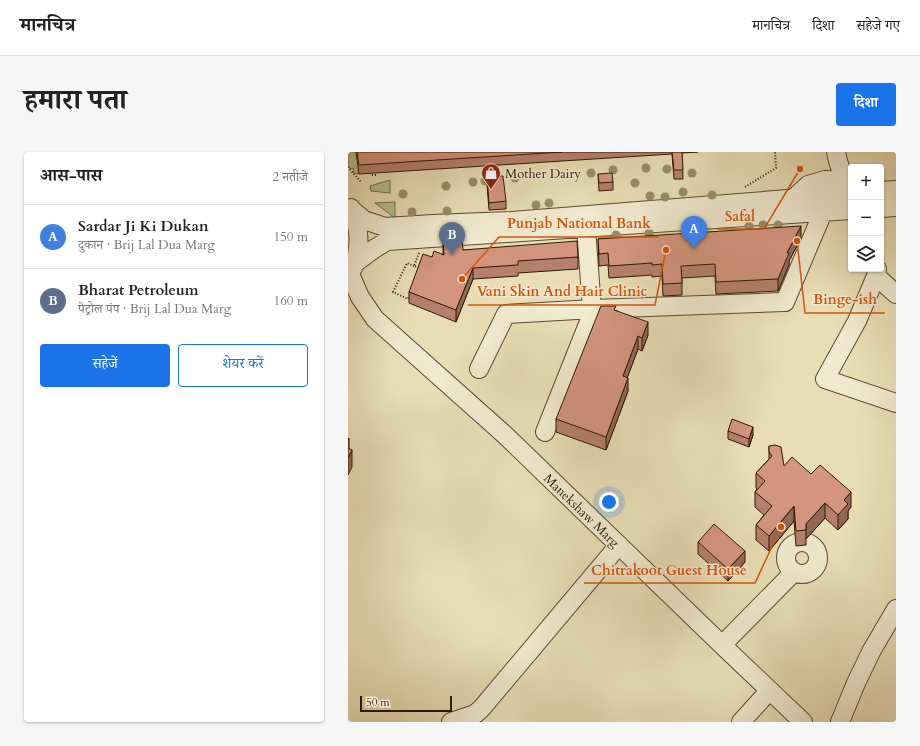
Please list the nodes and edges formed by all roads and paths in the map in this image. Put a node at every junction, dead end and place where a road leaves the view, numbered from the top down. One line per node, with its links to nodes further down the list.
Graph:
1 (775, 152): 9 (path)
2 (836, 152): 7 (street)
3 (348, 167): 6 (path)
4 (372, 175): 5 (path)
5 (378, 175)
6 (361, 182)
7 (848, 183)
8 (848, 186): 18 (street)
9 (743, 189)
10 (896, 190): 11 (street)
11 (884, 192)
12 (350, 207): 18 (street); 21 (street)
13 (896, 207): 14 (street)
14 (884, 208)
15 (848, 210): 16 (street)
16 (824, 212): 17 (street); 27 (street)
17 (586, 228): 19 (street); 27 (street)
18 (386, 234): 19 (street); 21 (street)
19 (428, 238): 20 (path)
20 (414, 266): 23 (path); 24 (path)
21 (351, 271): 28 (street, Manekshaw Marg)
22 (876, 273): 25 (street); 30 (street)
23 (418, 275)
24 (410, 293)
25 (896, 294)
26 (348, 305): 28 (street, Manekshaw Marg)
27 (593, 309): 29 (street); 31 (street)
28 (375, 319): 32 (street, Manekshaw Marg)
29 (479, 369)
30 (896, 403)
31 (546, 432)
32 (620, 546): 35 (street, Manekshaw Marg); 37 (street)
33 (794, 572): 35 (street)
34 (896, 609): 40 (street)
35 (722, 645): 36 (street, Manekshaw Marg)
36 (770, 691): 38 (street); 39 (street, Manekshaw Marg)
37 (451, 722)
38 (742, 722)
39 (803, 722)
40 (840, 722)

